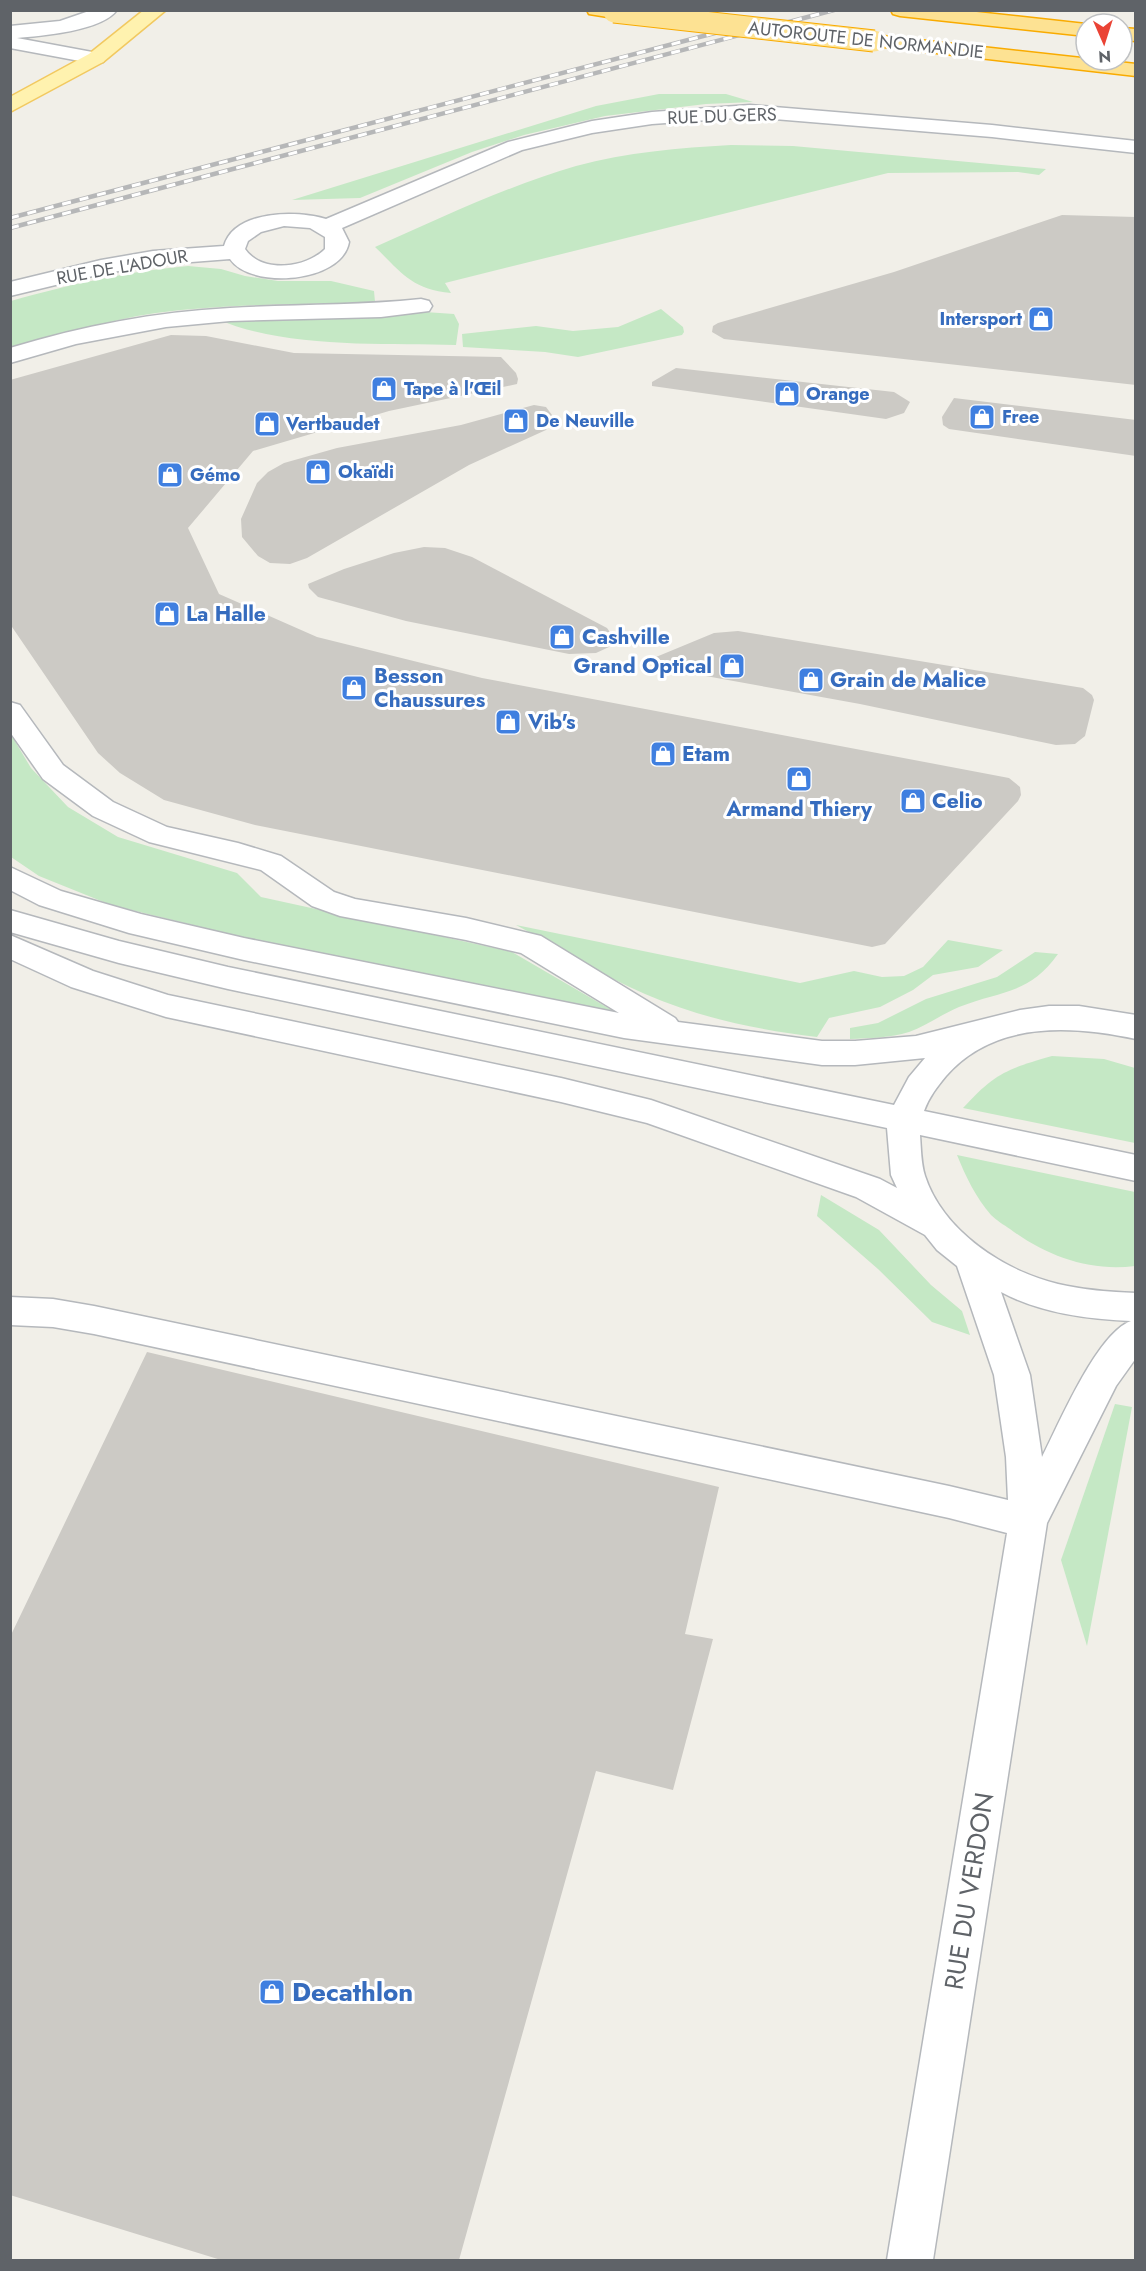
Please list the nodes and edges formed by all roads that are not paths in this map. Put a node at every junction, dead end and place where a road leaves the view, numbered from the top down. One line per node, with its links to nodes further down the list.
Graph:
1 (108, 10): 6 (street)
2 (157, 10): 8 (main road)
3 (900, 10): 5 (highway, AUTOROUTE DE NORMANDIE)
4 (605, 11): 9 (highway, AUTOROUTE DE NORMANDIE, bridge)
5 (1074, 29)
6 (10, 32)
7 (10, 42): 8 (street)
8 (96, 58): 10 (main road)
9 (1136, 70)
10 (10, 106)
11 (1136, 147): 12 (street, RUE DU GERS)
12 (326, 227): 13 (street); 13 (street)
13 (234, 252): 14 (street, RUE DE L'ADOUR)
14 (10, 289)
15 (421, 306): 16 (street)
16 (10, 356)
17 (10, 711): 23 (street)
18 (10, 877): 23 (street)
19 (10, 921): 24 (street)
20 (10, 945): 26 (street)
21 (1136, 1027): 22 (street)
22 (983, 1032): 23 (street); 24 (street)
23 (676, 1034)
24 (905, 1120): 25 (street); 26 (street)
25 (1136, 1168)
26 (937, 1226): 27 (street)
27 (972, 1259): 28 (street); 31 (street, RUE DU VERDON)
28 (1136, 1307)
29 (10, 1311): 31 (street)
30 (1136, 1334): 31 (street, RUE DU VERDON)
31 (1028, 1522): 32 (street, RUE DU VERDON)
32 (910, 2260)

